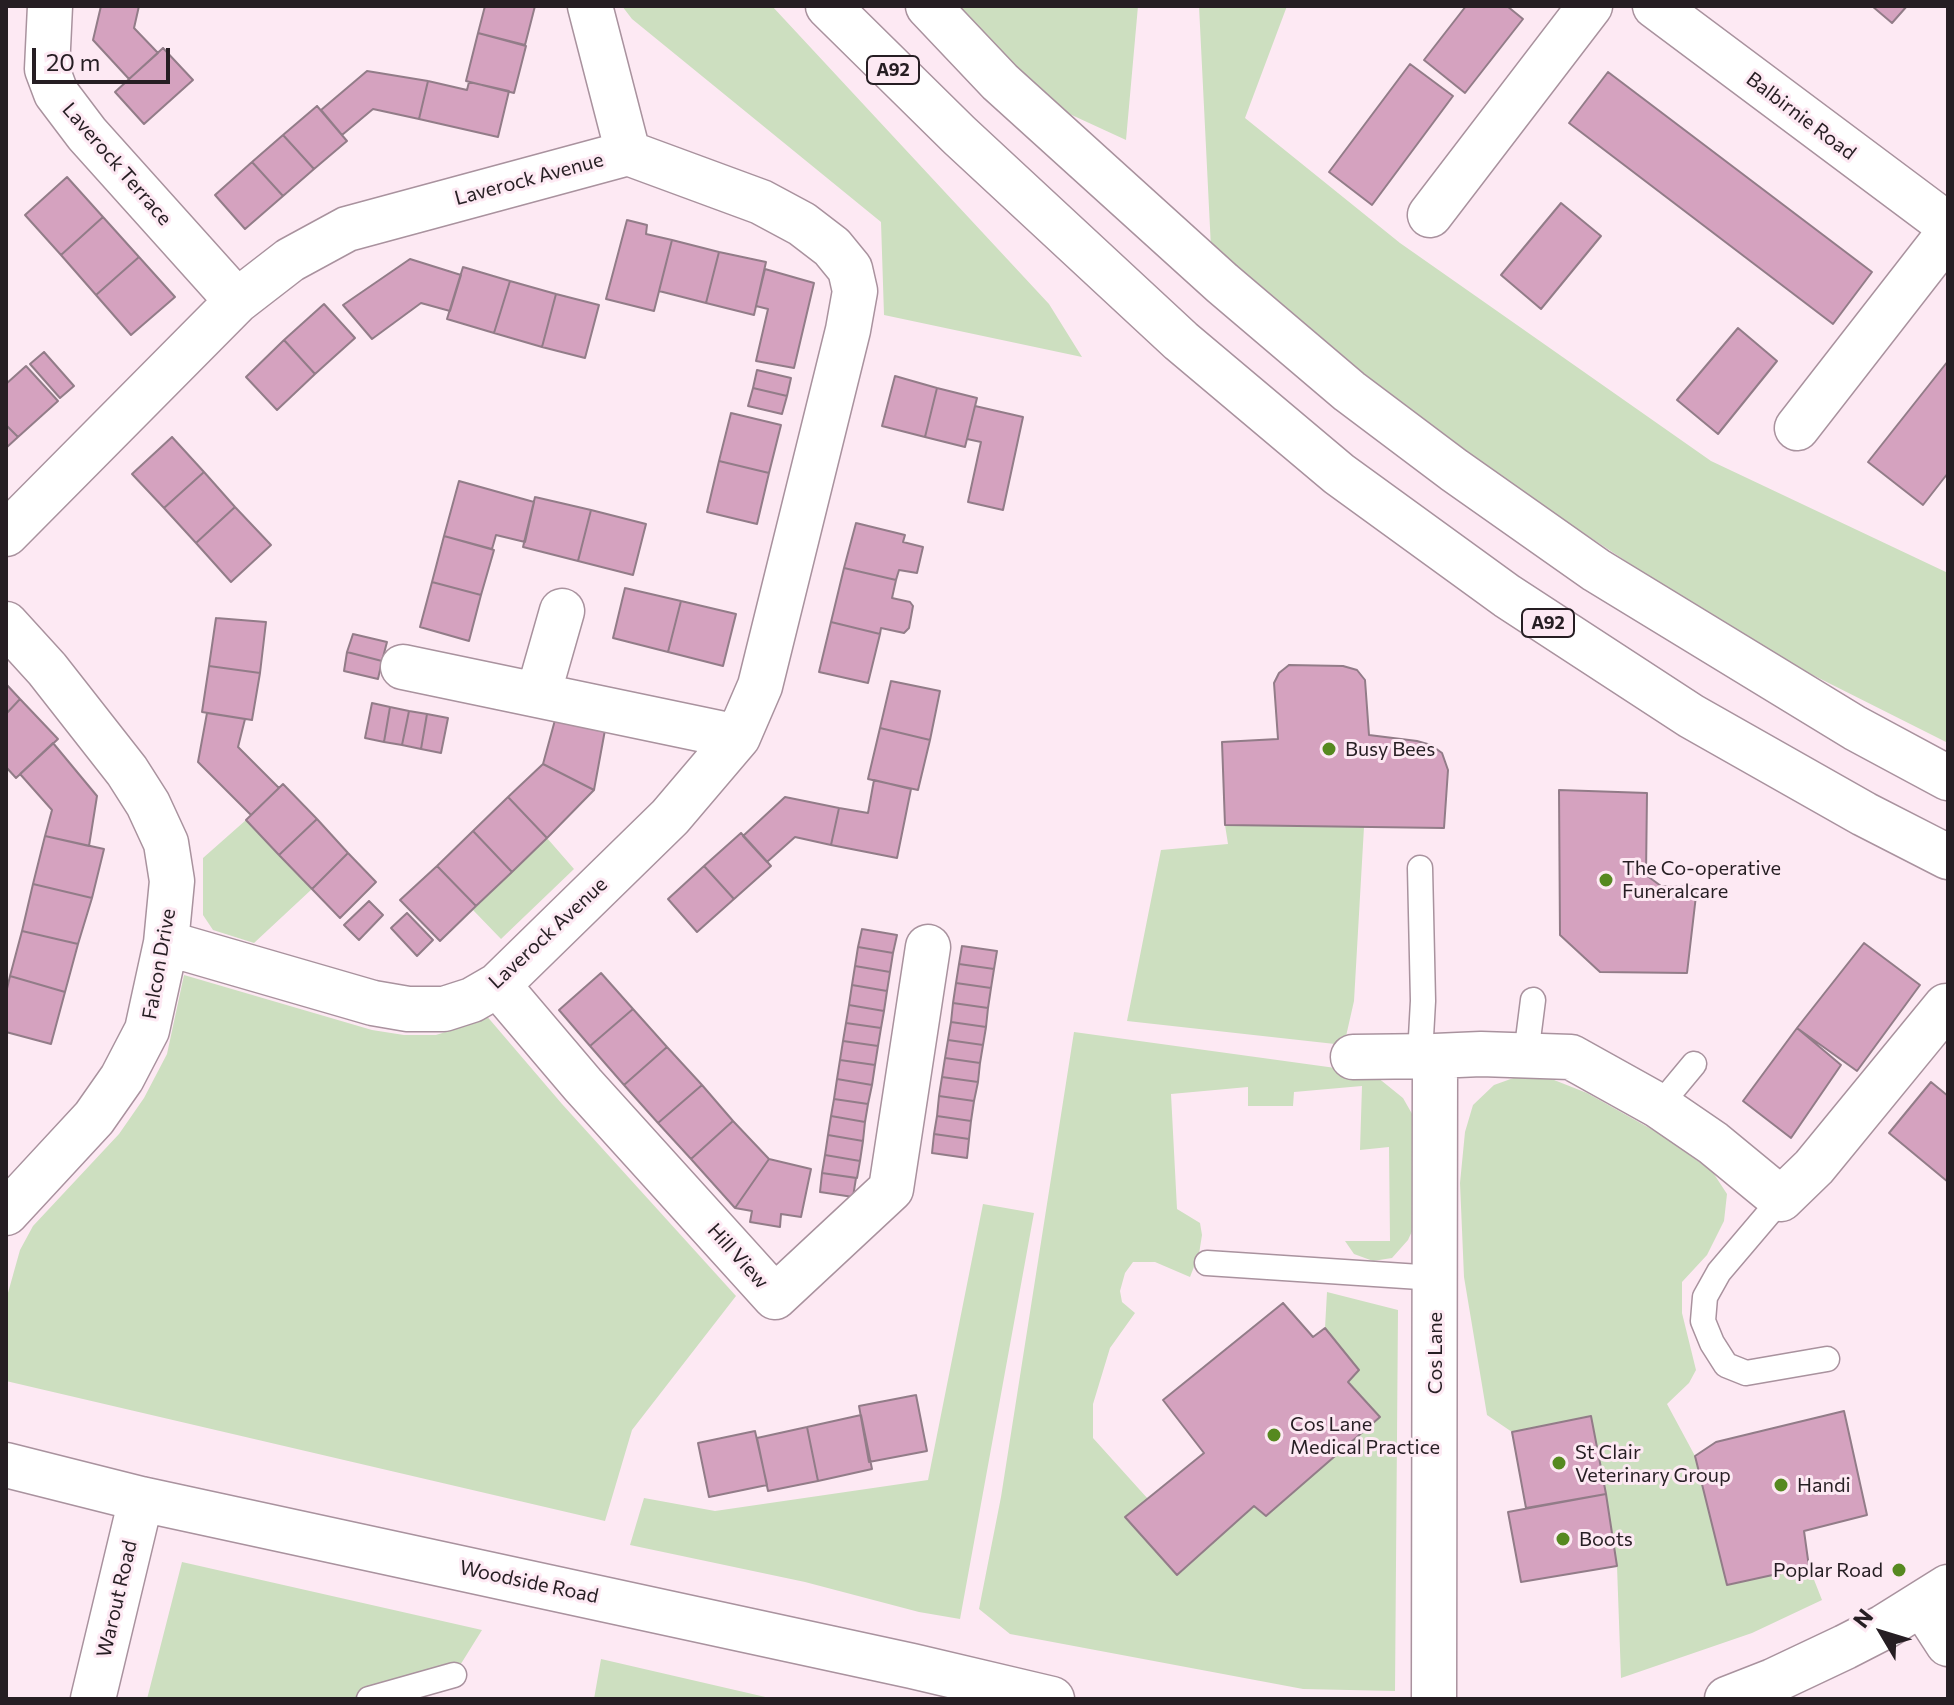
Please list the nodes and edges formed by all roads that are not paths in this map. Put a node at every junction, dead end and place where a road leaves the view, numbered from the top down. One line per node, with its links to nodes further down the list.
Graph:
1 (50, 6): 11 (main road, Laverock Terrace)
2 (590, 6): 7 (main road)
3 (828, 6): 20 (main road, A92)
4 (928, 6): 19 (main road)
5 (1590, 6): 8 (main road)
6 (1655, 6): 9 (main road, Balbirnie Road)
7 (628, 153): 11 (main road, Laverock Avenue); 18 (main road, Laverock Avenue)
8 (1430, 215)
9 (1948, 225)
10 (1948, 234): 12 (main road)
11 (237, 301): 13 (main road, Laverock Avenue)
12 (1797, 428)
13 (6, 534)
14 (562, 611): 17 (main road)
15 (6, 624): 22 (main road, Falcon Drive)
16 (403, 667): 17 (main road)
17 (538, 695): 18 (main road)
18 (738, 737): 24 (main road, Laverock Avenue)
19 (1948, 778)
20 (1948, 857)
21 (1420, 868): 28 (lane)
22 (166, 943): 24 (main road, Laverock Avenue); 33 (main road, Falcon Drive)
23 (928, 947): 24 (main road, Hill View)
24 (498, 985)
25 (1533, 1000): 27 (lane)
26 (1948, 1007): 32 (main road)
27 (1526, 1055): 28 (main road); 31 (main road)
28 (1428, 1056): 29 (main road); 35 (main road, Cos Lane)
29 (1353, 1057)
30 (1694, 1064): 31 (lane)
31 (1659, 1106): 32 (main road)
32 (1781, 1199): 36 (lane)
33 (6, 1213)
34 (1207, 1263): 35 (lane)
35 (1435, 1278): 45 (main road, Cos Lane)
36 (1827, 1359)
37 (6, 1465): 38 (main road, Woodside Road)
38 (141, 1499): 42 (main road, Warout Road); 44 (main road, Woodside Road)
39 (1935, 1596): 40 (main road); 46 (main road)
40 (1948, 1644)
41 (454, 1675): 43 (lane)
42 (93, 1699)
43 (369, 1699)
44 (1052, 1699)
45 (1434, 1699)
46 (1727, 1699)

